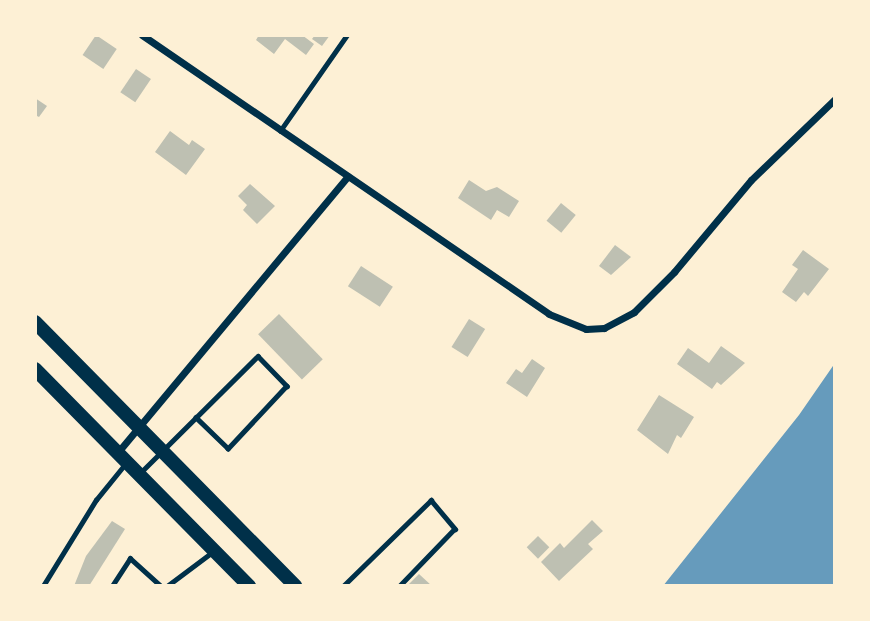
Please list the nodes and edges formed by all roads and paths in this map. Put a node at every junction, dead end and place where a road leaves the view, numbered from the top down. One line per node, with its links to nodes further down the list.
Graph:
1 (142, 35): 4 (street)
2 (347, 35): 4 (lane)
3 (835, 99): 5 (street)
4 (280, 132): 5 (street)
5 (348, 176): 9 (street)
6 (35, 322): 9 (main road)
7 (35, 369): 11 (main road)
8 (196, 418): 8 (lane); 10 (lane)
9 (140, 428): 10 (main road); 11 (street)
10 (163, 451): 12 (lane); 18 (main road)
11 (122, 457): 12 (main road); 14 (lane)
12 (139, 474): 13 (main road)
13 (214, 551): 16 (lane); 17 (main road)
14 (43, 586)
15 (112, 586): 16 (lane)
16 (164, 586)
17 (249, 586)
18 (295, 586)
19 (342, 586): 20 (lane)
20 (400, 586)

